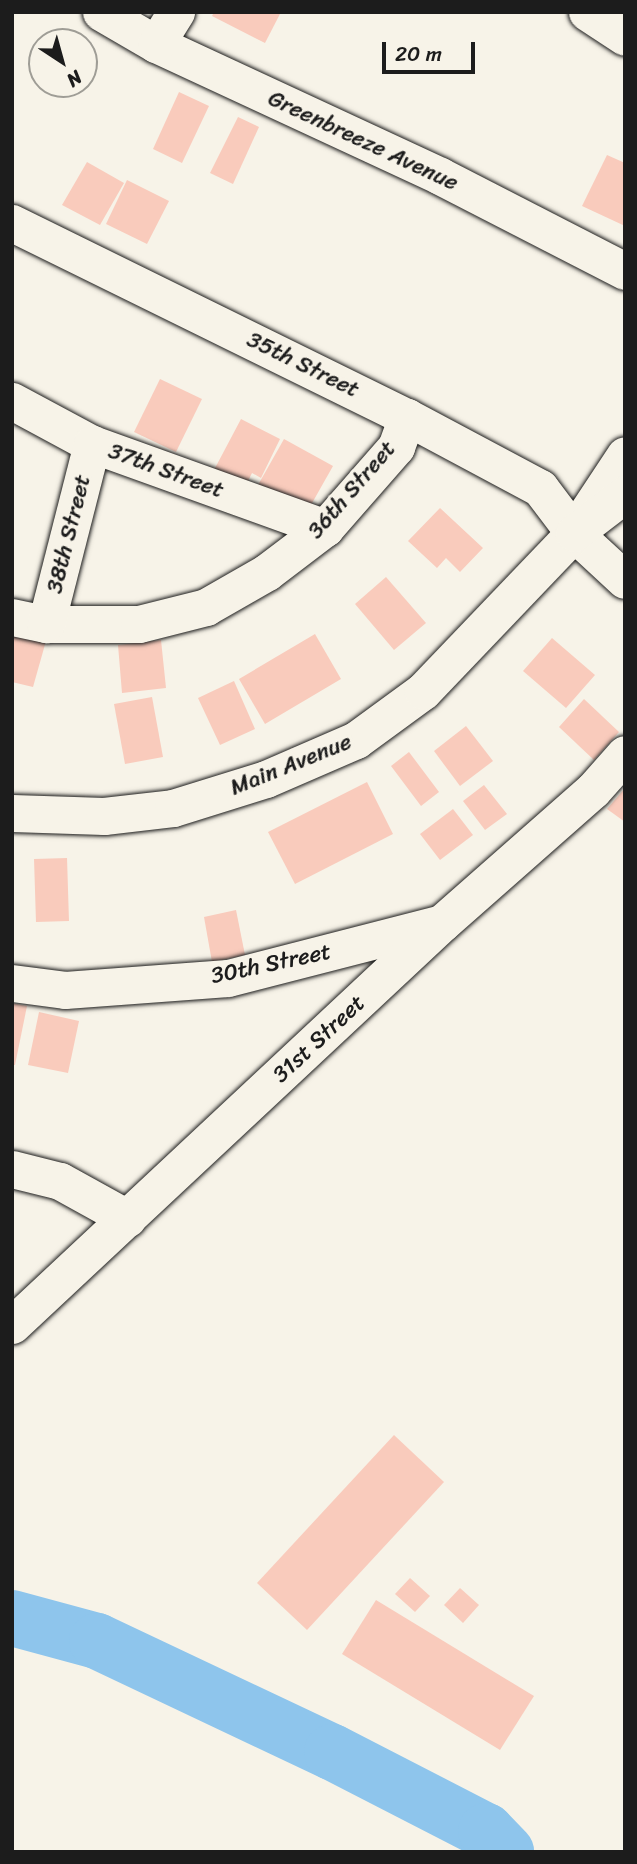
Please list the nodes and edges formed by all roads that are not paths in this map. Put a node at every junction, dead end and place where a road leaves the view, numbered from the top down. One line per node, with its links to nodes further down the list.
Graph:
1 (101, 12): 5 (street, Greenbreeze Avenue)
2 (176, 12): 5 (street)
3 (587, 12): 4 (street)
4 (625, 37)
5 (156, 44): 7 (street, Greenbreeze Avenue)
6 (12, 223): 9 (street, 35th Street)
7 (625, 271)
8 (12, 401): 10 (street, 37th Street)
9 (407, 417): 13 (street, 36th Street); 14 (street, 35th Street)
10 (92, 444): 13 (street, 37th Street); 16 (street, 38th Street)
11 (625, 455): 14 (street, Main Avenue)
12 (625, 494): 14 (street, Main Avenue)
13 (325, 528): 16 (street, 36th Street)
14 (574, 533): 15 (street); 18 (street, Main Avenue)
15 (625, 580)
16 (29, 620)
17 (625, 754): 19 (street, 31st Street)
18 (12, 813)
19 (442, 923): 20 (street, 30th Street); 22 (street, 31st Street)
20 (12, 983)
21 (12, 1170): 22 (street)
22 (127, 1218): 23 (street, 31st Street)
23 (12, 1325)

